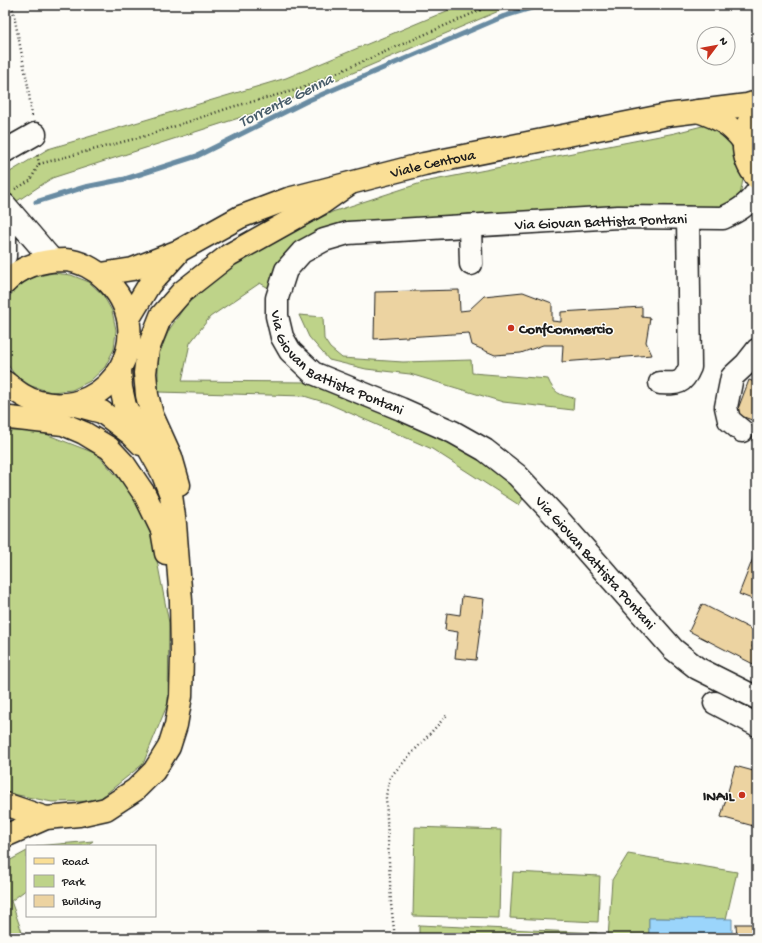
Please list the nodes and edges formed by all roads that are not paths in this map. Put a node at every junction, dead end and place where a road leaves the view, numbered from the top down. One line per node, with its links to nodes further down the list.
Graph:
1 (757, 102): 3 (main road, Viale Centova)
2 (757, 109): 5 (main road)
3 (697, 110): 5 (main road); 8 (main road, Viale Centova)
4 (35, 134): 6 (street)
5 (743, 141): 7 (main road)
6 (5, 151)
7 (757, 178)
8 (349, 184): 14 (main road, Viale Centova); 29 (main road)
9 (757, 192): 11 (street, Via Giovan Battista Pontani)
10 (8, 198): 16 (street)
11 (688, 218): 13 (street, Via Giovan Battista Pontani); 23 (street)
12 (5, 221): 15 (street)
13 (470, 226): 17 (street); 30 (street, Via Giovan Battista Pontani)
14 (179, 251): 18 (main road); 20 (main road)
15 (5, 256)
16 (52, 260): 18 (main road); 19 (main road)
17 (471, 264)
18 (101, 274): 20 (main road)
19 (5, 283)
20 (129, 318): 22 (main road)
21 (757, 350): 27 (street)
22 (120, 369): 25 (main road); 28 (main road)
23 (660, 383)
24 (10, 391): 25 (main road)
25 (72, 404): 28 (main road)
26 (5, 419): 29 (main road)
27 (742, 431)
28 (153, 456): 29 (main road)
29 (181, 601): 34 (main road)
30 (726, 683): 31 (street, Via Giovan Battista Pontani); 32 (street)
31 (757, 698)
32 (757, 725)
33 (5, 804): 34 (main road)
34 (46, 818): 35 (main road)
35 (5, 836)

